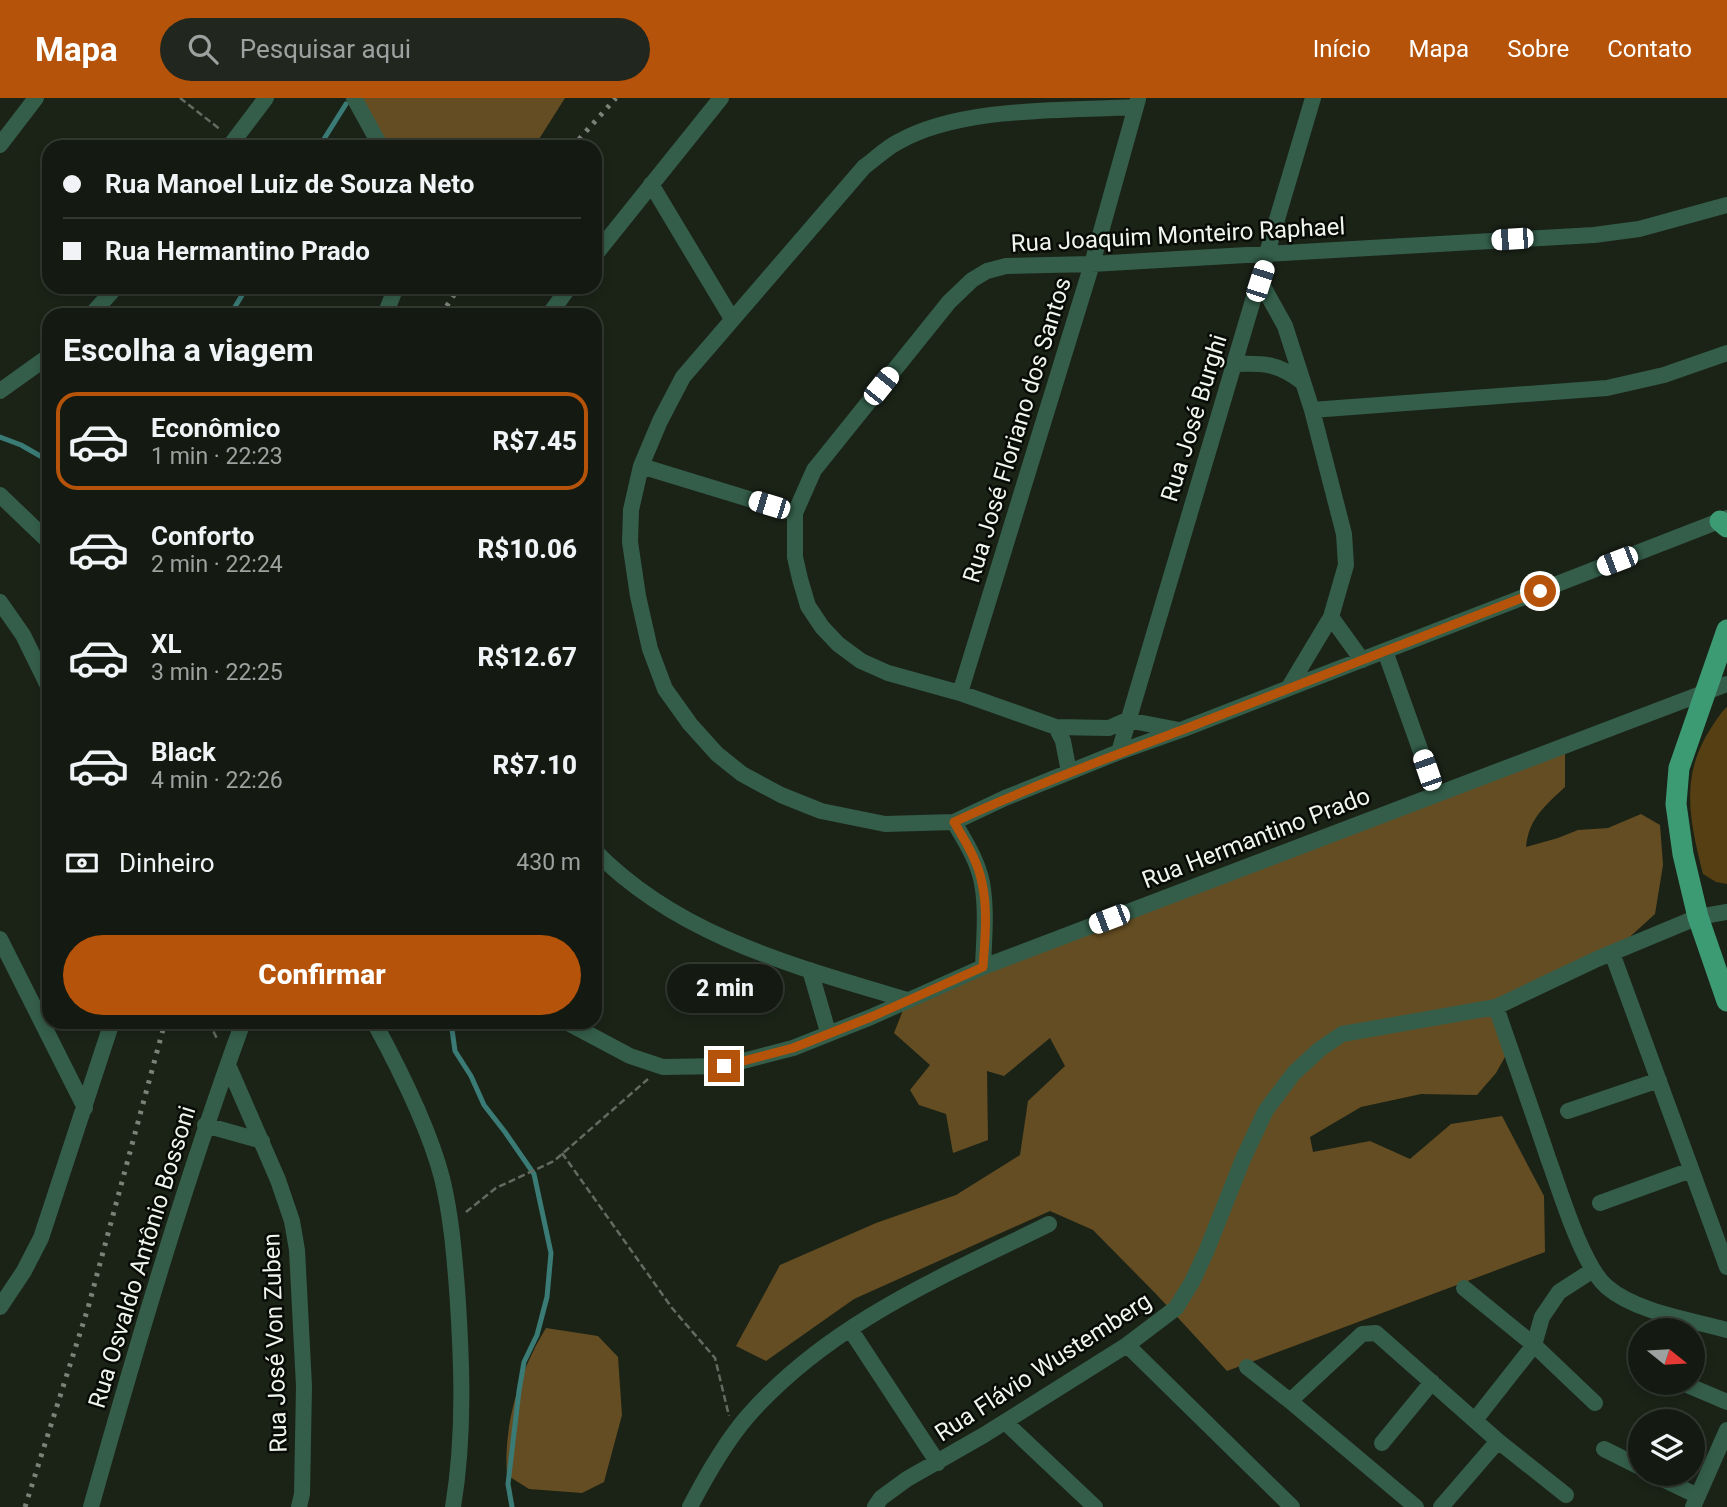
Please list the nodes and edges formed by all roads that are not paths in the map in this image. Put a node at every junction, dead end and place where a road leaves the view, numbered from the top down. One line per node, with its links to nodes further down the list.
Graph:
1 (36, 98): 9 (street)
2 (266, 98): 7 (street)
3 (354, 98): 8 (street)
4 (721, 98): 10 (street)
5 (1313, 98): 13 (street, Rua José Burghi)
6 (1136, 103): 14 (street, Rua José Floriano dos Santos); 18 (street)
7 (234, 140)
8 (377, 140)
9 (0, 145)
10 (651, 184): 12 (street); 18 (street)
11 (1727, 205): 13 (street, Rua Joaquim Monteiro Raphael)
12 (602, 246)
13 (1269, 254): 14 (street, Rua Joaquim Monteiro Raphael); 15 (street, Rua José Burghi)
14 (1092, 264): 27 (street, Rua Joaquim Monteiro Raphael); 38 (street, Rua José Floriano dos Santos)
15 (1260, 281): 21 (street, Rua José Burghi); 22 (street)
16 (110, 294): 17 (street)
17 (97, 308)
18 (732, 319): 25 (street)
19 (1727, 353): 24 (street)
20 (42, 361): 23 (street)
21 (1234, 364): 22 (street); 40 (street, Rua José Burghi)
22 (1301, 381): 24 (street)
23 (0, 391)
24 (1312, 410): 31 (street)
25 (640, 466): 27 (street); 46 (street)
26 (0, 495): 29 (street)
27 (795, 513): 38 (street, Rua Joaquim Monteiro Raphael)
28 (1725, 522): 33 (street)
29 (42, 535)
30 (0, 602): 35 (street)
31 (1331, 617): 34 (street); 37 (street)
32 (1727, 632): 39 (main road)
33 (1385, 651): 34 (street); 45 (street)
34 (1362, 660): 37 (street)
35 (42, 674)
36 (1727, 684): 39 (street, Rua Hermantino Prado)
37 (1289, 687): 42 (street)
38 (960, 693): 41 (street, Rua Joaquim Monteiro Raphael)
39 (1705, 693): 45 (street, Rua Hermantino Prado); 49 (main road)
40 (1127, 720): 41 (street, Rua Joaquim Monteiro Raphael); 42 (street); 43 (street, Rua José Burghi)
41 (1056, 727): 44 (street)
42 (1181, 730): 43 (street)
43 (1119, 752): 44 (street)
44 (1069, 772): 46 (street)
45 (1436, 794): 52 (street, Rua Hermantino Prado)
46 (954, 822): 52 (street)
47 (602, 857): 53 (street)
48 (1727, 912): 49 (street, Rua Flávio Wustemberg)
49 (1698, 917): 51 (street, Rua Flávio Wustemberg); 54 (main road)
50 (0, 939): 57 (street)
51 (1612, 953): 56 (street, Rua Flávio Wustemberg); 65 (street)
52 (983, 967): 55 (street, Rua Hermantino Prado)
53 (810, 970): 55 (street); 63 (street)
54 (1726, 989)
55 (907, 1000): 63 (street, Rua Hermantino Prado)
56 (1496, 1007): 74 (street); 79 (street, Rua Flávio Wustemberg)
57 (42, 1022)
58 (46, 1029): 66 (street)
59 (110, 1029): 66 (street)
60 (241, 1029): 64 (street, Rua Osvaldo Antônio Bossoni)
61 (377, 1029): 100 (street)
62 (579, 1029): 63 (street, Rua Hermantino Prado)
63 (828, 1032)
64 (228, 1065): 68 (street, Rua Osvaldo Antônio Bossoni); 69 (street, Rua José Von Zuben)
65 (1658, 1080): 67 (street); 70 (street)
66 (86, 1108): 76 (street)
67 (1568, 1111)
68 (205, 1125): 69 (street); 98 (street, Rua Osvaldo Antônio Bossoni)
69 (262, 1141): 99 (street, Rua José Von Zuben)
70 (1691, 1170): 71 (street); 73 (street)
71 (1600, 1203)
72 (1049, 1224): 77 (street)
73 (1727, 1267)
74 (1592, 1270): 78 (street); 80 (street)
75 (1464, 1288): 80 (street)
76 (0, 1307)
77 (850, 1329): 94 (street); 101 (street)
78 (1727, 1330)
79 (1127, 1345): 88 (street, Rua Flávio Wustemberg); 104 (street)
80 (1534, 1345): 86 (street); 87 (street)
81 (1247, 1367): 84 (street)
82 (1432, 1382): 84 (street); 87 (street); 91 (street)
83 (1705, 1393): 85 (street)
84 (1290, 1401): 105 (street)
85 (1727, 1402)
86 (1595, 1403)
87 (1475, 1420): 90 (street)
88 (1005, 1422): 94 (street, Rua Flávio Wustemberg); 103 (street)
89 (1726, 1437): 97 (street)
90 (1498, 1441): 96 (street); 106 (street)
91 (1382, 1443)
92 (1604, 1449): 93 (street)
93 (1628, 1461)
94 (938, 1462): 102 (street, Rua Flávio Wustemberg)
95 (1670, 1486): 97 (street)
96 (1566, 1495)
97 (1695, 1502)
98 (91, 1507)
99 (299, 1507)
100 (453, 1507)
101 (690, 1507)
102 (875, 1507)
103 (1095, 1507)
104 (1292, 1507)
105 (1416, 1507)
106 (1441, 1507)

